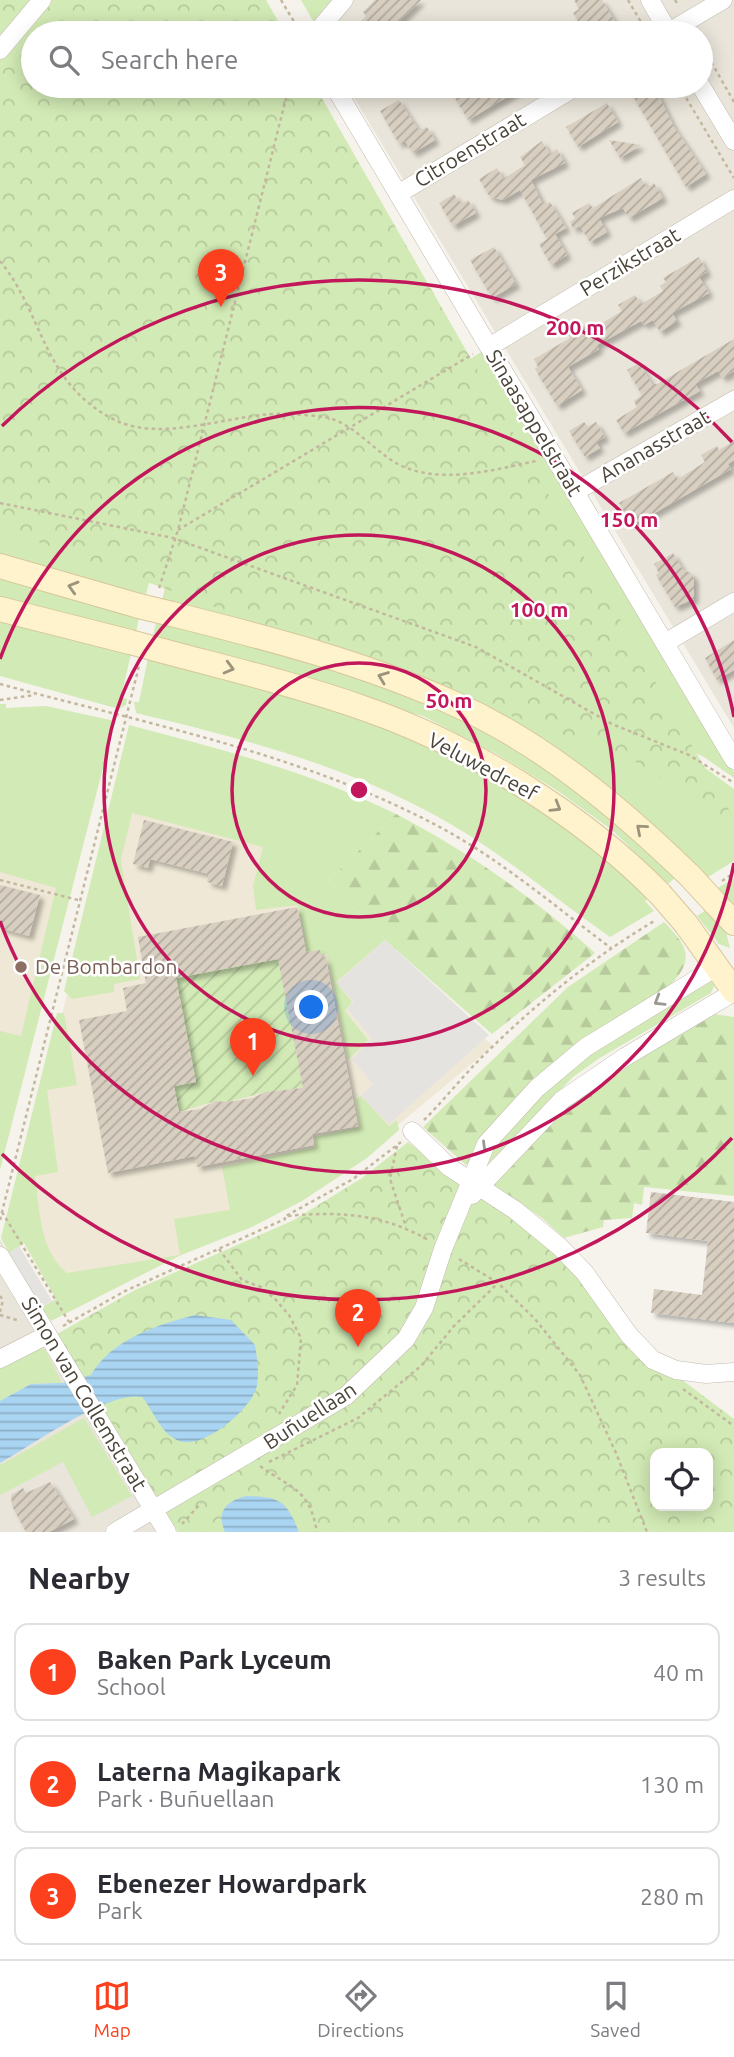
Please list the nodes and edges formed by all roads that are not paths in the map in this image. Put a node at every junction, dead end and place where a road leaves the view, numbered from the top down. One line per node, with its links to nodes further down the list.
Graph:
1 (42, 0): 5 (street)
2 (344, 0): 6 (street)
3 (650, 0): 7 (street)
4 (723, 0): 8 (street)
5 (24, 21)
6 (326, 21)
7 (661, 21)
8 (688, 21)
9 (21, 25): 10 (street)
10 (0, 50)
11 (341, 98): 15 (street, Sinaasappelstraat)
12 (557, 98): 15 (street, Citroenstraat)
13 (708, 98): 14 (street)
14 (734, 141)
15 (398, 194): 17 (street, Sinaasappelstraat)
16 (734, 199): 17 (street, Perzikstraat)
17 (488, 346): 19 (street, Sinaasappelstraat)
18 (734, 400): 19 (street, Ananasstraat)
19 (575, 492): 23 (street, Sinaasappelstraat)
20 (0, 566): 25 (main road, Veluwedreef, one-way to 20, bridge)
21 (734, 602): 23 (street)
22 (0, 609): 26 (main road, Veluwedreef, one-way to 26, bridge)
23 (665, 643): 24 (street, Sinaasappelstraat)
24 (734, 760)
25 (734, 923)
26 (726, 961): 27 (main road, Veluwedreef); 29 (street, Buñuellaan, one-way to 29)
27 (734, 991): 29 (street, Buñuellaan)
28 (412, 1131): 29 (street)
29 (475, 1186): 33 (street); 34 (street, Buñuellaan)
30 (0, 1256): 31 (street, Simon van Collemstraat)
31 (47, 1335): 32 (street); 34 (street, Simon van Collemstraat)
32 (0, 1359)
33 (734, 1372)
34 (155, 1511): 35 (street, Buñuellaan); 36 (street, Simon van Collemstraat)
35 (115, 1532)
36 (167, 1532)

